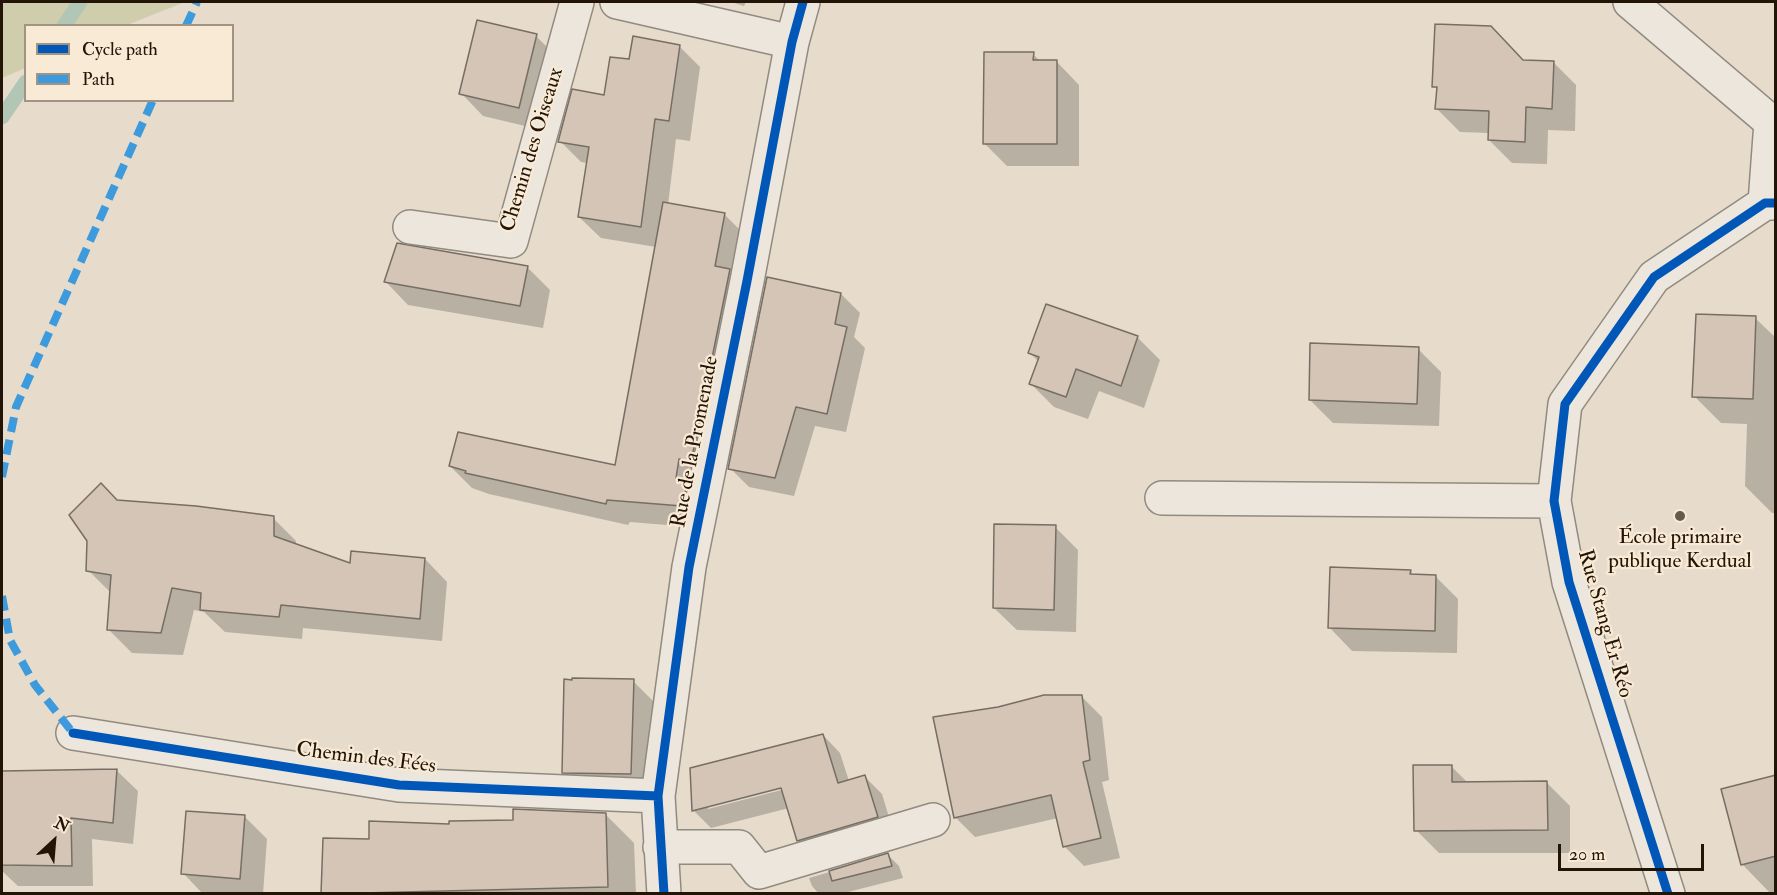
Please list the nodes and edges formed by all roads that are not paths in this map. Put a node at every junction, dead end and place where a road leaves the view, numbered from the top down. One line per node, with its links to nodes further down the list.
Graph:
1 (577, 2): 8 (street, Chemin des Oiseaux)
2 (616, 2): 5 (street)
3 (803, 2): 5 (street, Rue de la Promenade)
4 (1630, 2): 6 (street, Rue Stang Er Réo)
5 (792, 42): 12 (street, Rue de la Promenade)
6 (1773, 120): 7 (street, Rue Stang Er Réo)
7 (1770, 203): 10 (street, Rue Stang Er Réo)
8 (410, 227)
9 (1162, 498): 10 (street)
10 (1554, 501): 16 (street, Rue Stang Er Réo)
11 (73, 733): 12 (street, Chemin des Fées)
12 (658, 796): 14 (street, Rue de la Promenade)
13 (933, 820): 14 (street)
14 (660, 847): 15 (street, Rue de la Promenade)
15 (664, 894)
16 (1668, 894)

